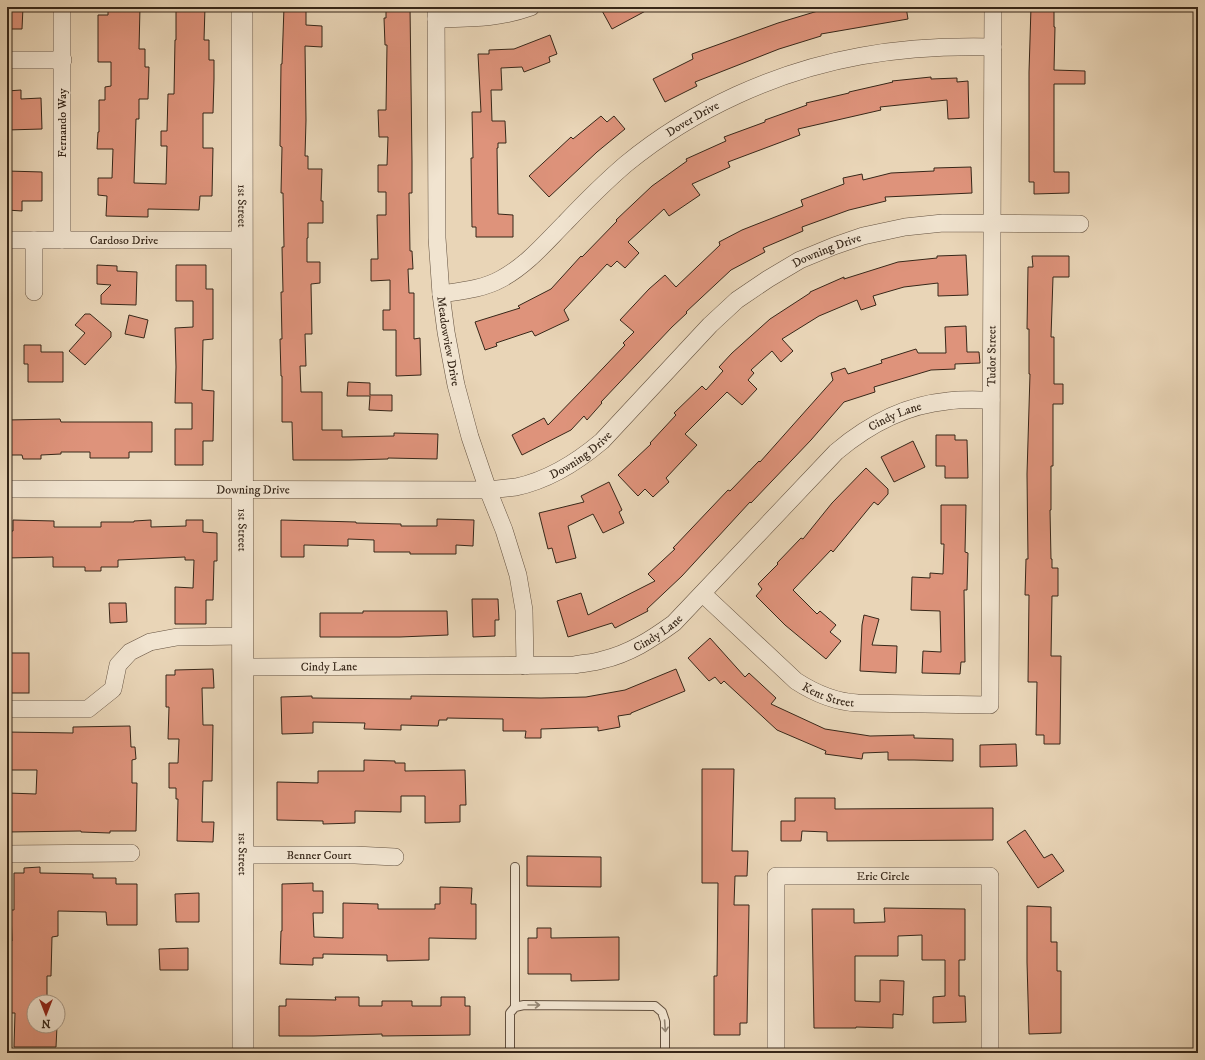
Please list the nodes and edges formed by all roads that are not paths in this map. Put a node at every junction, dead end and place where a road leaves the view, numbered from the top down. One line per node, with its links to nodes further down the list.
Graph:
1 (62, 7): 8 (street, Fernando Way)
2 (242, 7): 14 (street, 1st Street)
3 (531, 7): 5 (street)
4 (993, 7): 6 (street, Tudor Street)
5 (436, 13): 16 (street, Meadowview Drive)
6 (993, 47): 9 (street, Tudor Street); 16 (street, Dover Drive)
7 (7, 60): 8 (street)
8 (62, 60): 13 (street, Fernando Way)
9 (992, 223): 10 (street, Downing Drive); 17 (street, Tudor Street); 20 (street, Downing Drive)
10 (1080, 224)
11 (7, 240): 12 (street, Cardoso Drive)
12 (34, 240): 13 (street, Cardoso Drive); 15 (street)
13 (62, 240): 14 (street, Cardoso Drive)
14 (242, 240): 19 (street, 1st Street)
15 (34, 292)
16 (441, 294): 20 (street, Meadowview Drive)
17 (991, 400): 21 (street, Cindy Lane); 25 (street, Tudor Street)
18 (7, 489): 19 (street, Downing Drive)
19 (242, 490): 20 (street, Downing Drive); 22 (street, 1st Street)
20 (488, 490): 23 (street, Meadowview Drive)
21 (703, 594): 23 (street, Cindy Lane); 25 (street, Kent Street)
22 (242, 636): 24 (street, 1st Street); 26 (street)
23 (525, 666): 24 (street, Cindy Lane)
24 (242, 667): 29 (street, 1st Street)
25 (990, 705)
26 (7, 709)
27 (131, 853): 28 (street)
28 (7, 854)
29 (243, 855): 30 (street, Benner Court); 35 (street, 1st Street)
30 (395, 858)
31 (515, 867): 32 (lane)
32 (515, 1007): 36 (lane); 37 (lane, one-way to 37)
33 (7, 1049): 34 (lane)
34 (9, 1053)
35 (243, 1053)
36 (510, 1053)
37 (665, 1053)
38 (776, 1053): 39 (street, Eric Circle)
39 (990, 1053)

